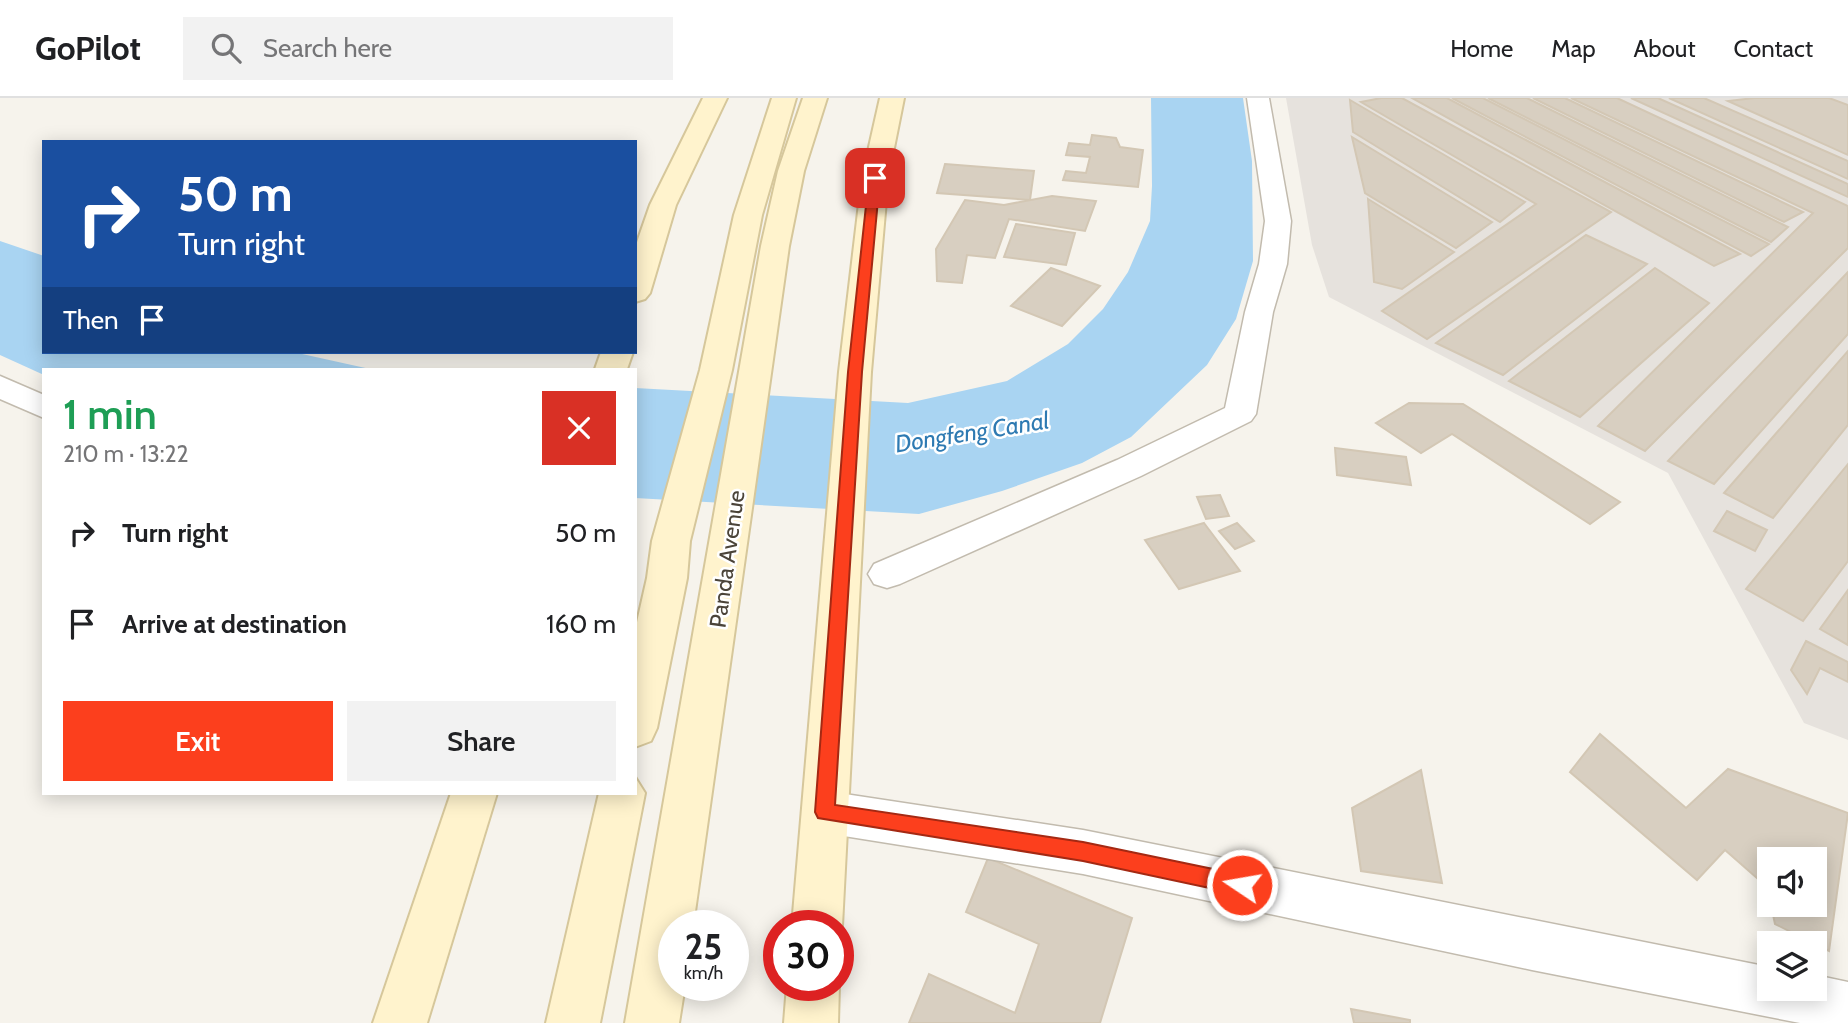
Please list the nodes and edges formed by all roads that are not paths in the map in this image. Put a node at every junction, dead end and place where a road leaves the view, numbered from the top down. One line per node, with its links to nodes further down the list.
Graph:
1 (784, 98): 10 (main road)
2 (815, 98): 19 (main road, Panda Avenue)
3 (892, 98): 13 (main road)
4 (1258, 98): 9 (street)
5 (715, 99): 6 (main road)
6 (637, 287)
7 (0, 386): 8 (street)
8 (42, 407)
9 (887, 574)
10 (637, 719)
11 (473, 795): 17 (main road)
12 (621, 795): 18 (main road)
13 (825, 812): 14 (main road); 16 (street)
14 (818, 910)
15 (812, 1001): 20 (main road)
16 (1848, 1007)
17 (400, 1023)
18 (573, 1023)
19 (652, 1023)
20 (811, 1023)

